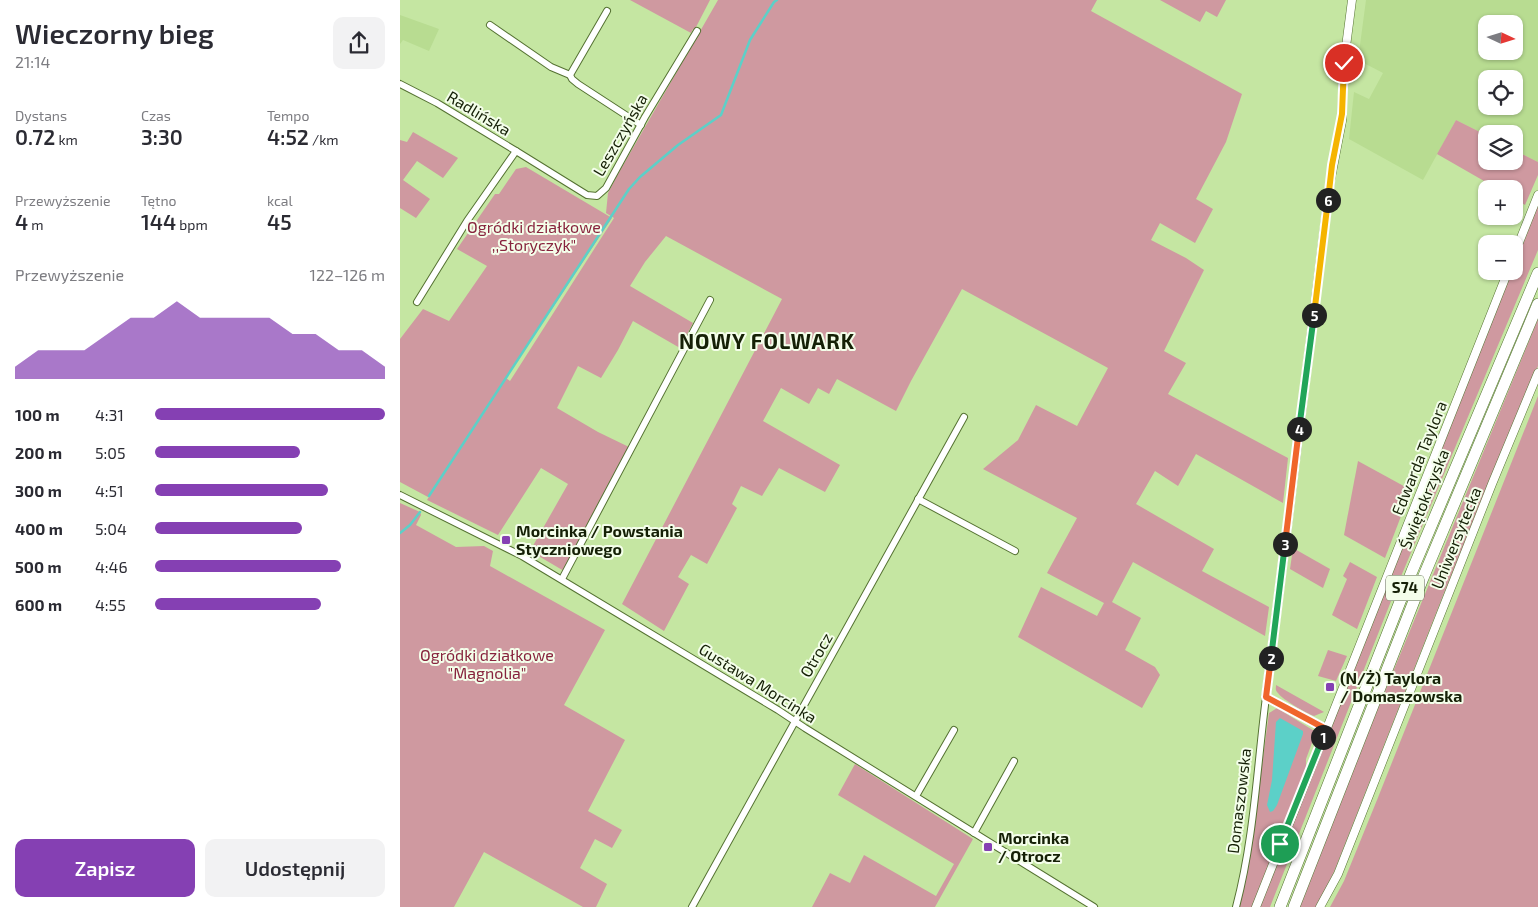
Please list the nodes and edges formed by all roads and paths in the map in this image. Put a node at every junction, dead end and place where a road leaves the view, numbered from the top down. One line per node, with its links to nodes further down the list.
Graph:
1 (1352, 0): 22 (street, Domaszowska)
2 (607, 11): 5 (street)
3 (490, 26): 5 (street)
4 (697, 31): 7 (street, Leszczyńska)
5 (570, 74): 7 (street)
6 (400, 84): 8 (street, Radlińska)
7 (641, 125): 8 (street, Leszczyńska)
8 (516, 151): 14 (street, Radlińska)
9 (1538, 195): 10 (street)
10 (1522, 235)
11 (1538, 273): 33 (highway, Świętokrzyska / S74)
12 (1504, 280): 24 (street, Edwarda Taylora)
13 (710, 300): 21 (street)
14 (418, 302)
15 (1538, 304): 34 (highway, Świętokrzyska / S74)
16 (1538, 373): 35 (street, Uniwersytecka)
17 (964, 416): 19 (street, Otrocz)
18 (400, 495): 21 (street, Gustawa Morcinka)
19 (918, 499): 20 (street); 23 (street, Otrocz)
20 (1014, 551)
21 (562, 579): 23 (street, Gustawa Morcinka)
22 (1266, 697): 24 (street); 31 (street, Domaszowska)
23 (795, 721): 27 (street, Gustawa Morcinka); 29 (street, Otrocz)
24 (1326, 729): 32 (street, Edwarda Taylora)
25 (954, 730): 27 (street)
26 (1014, 761): 28 (street)
27 (916, 796): 28 (street, Gustawa Morcinka)
28 (974, 832): 30 (street, Gustawa Morcinka)
29 (692, 907)
30 (1094, 907)
31 (1236, 907)
32 (1256, 907)
33 (1280, 907)
34 (1294, 907)
35 (1320, 907)

